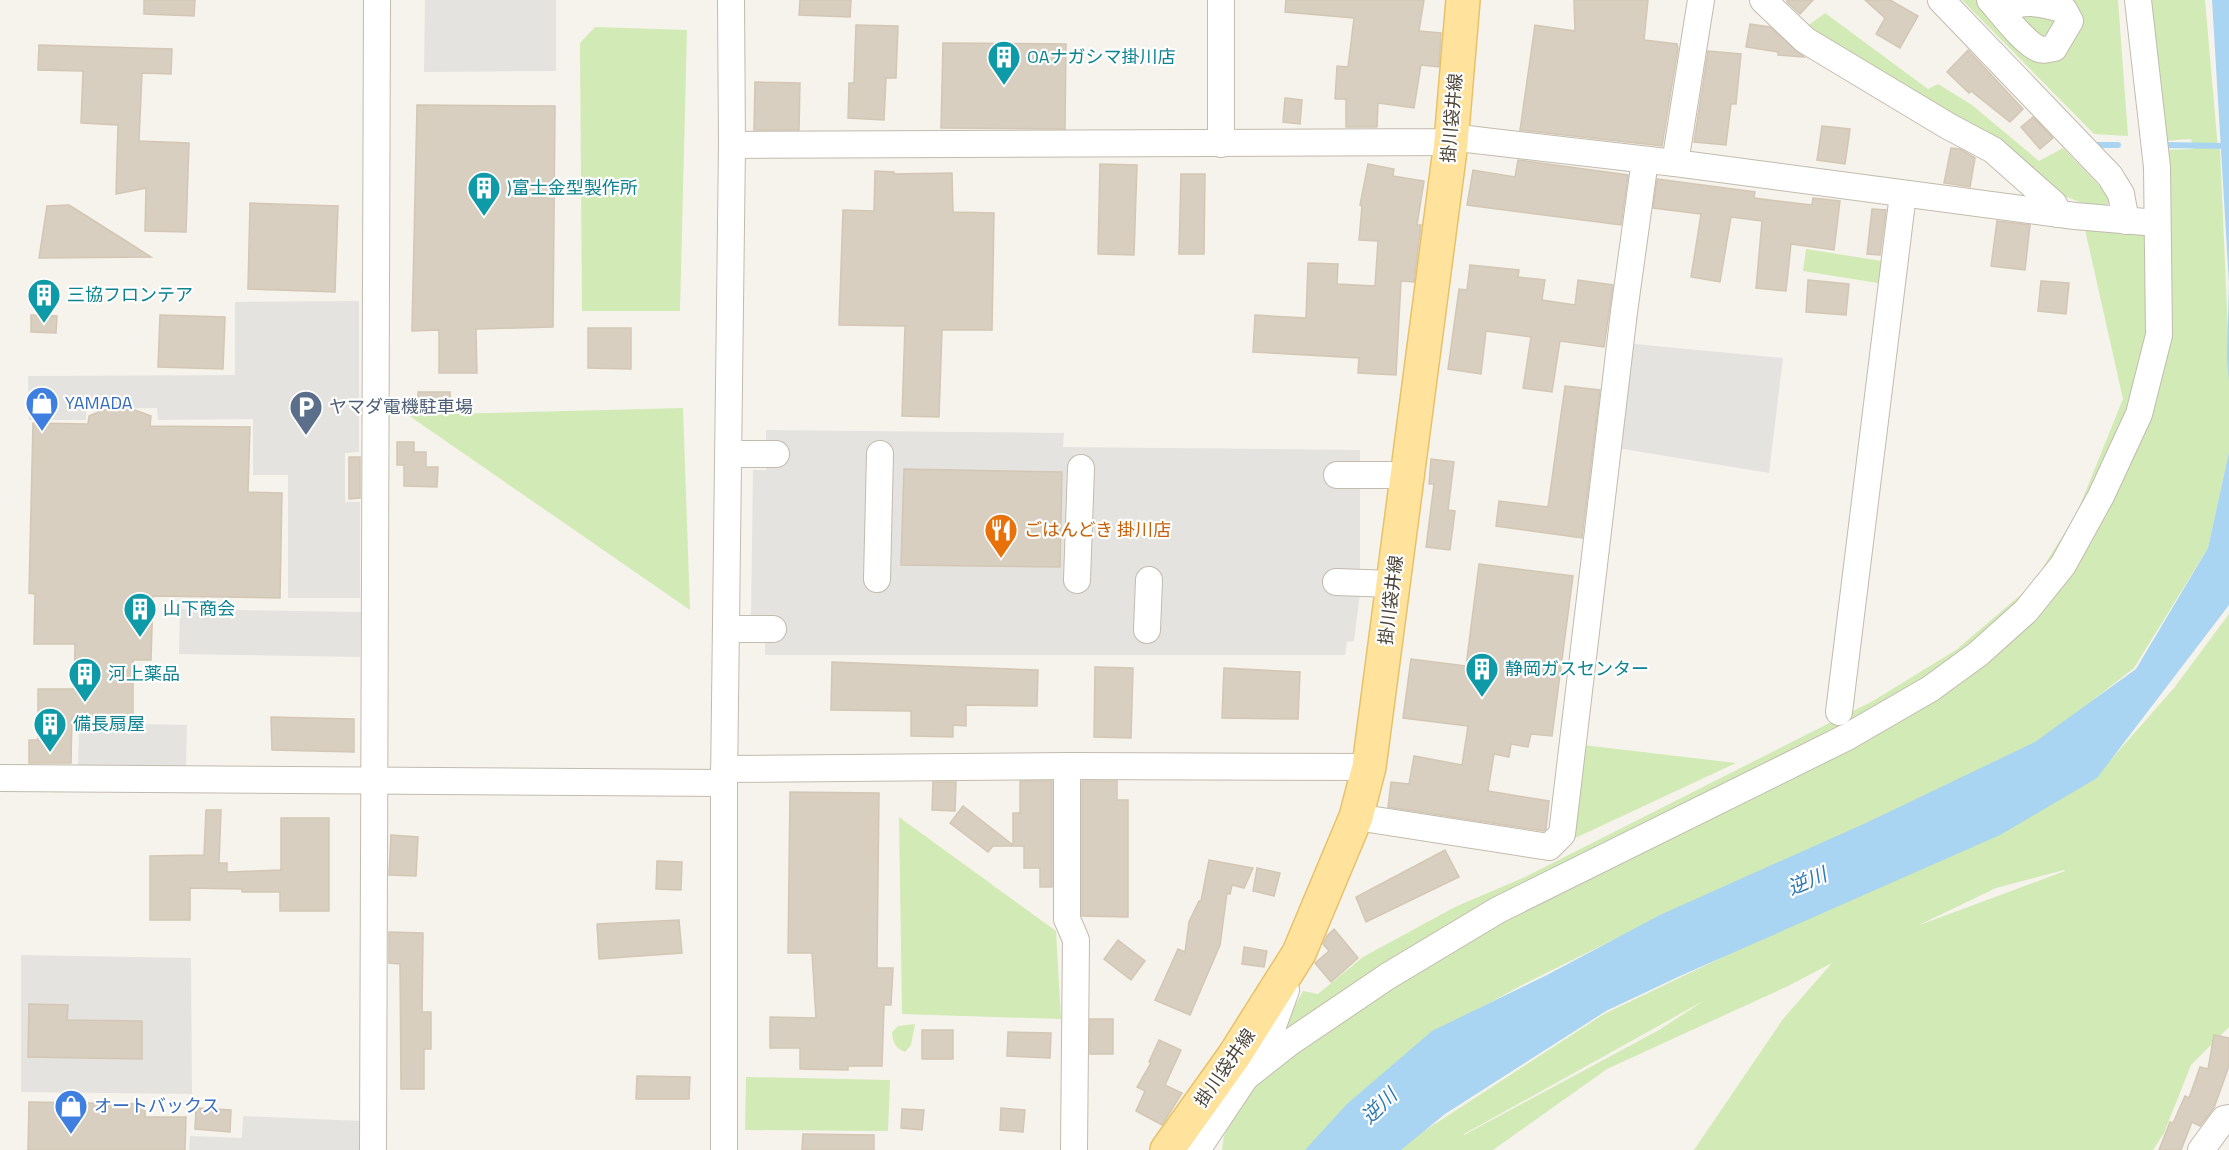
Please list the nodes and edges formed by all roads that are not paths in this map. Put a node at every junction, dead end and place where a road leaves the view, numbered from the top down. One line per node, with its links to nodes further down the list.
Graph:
1 (377, 0): 37 (street)
2 (731, 0): 11 (street)
3 (1221, 0): 10 (street)
4 (1462, 0): 9 (main road, 掛川袋井線)
5 (1701, 0): 13 (street)
6 (1763, 0): 15 (street)
7 (1941, 0): 16 (street)
8 (2138, 0): 17 (street)
9 (1451, 142): 10 (street); 12 (street); 23 (main road, 掛川袋井線)
10 (1221, 144): 11 (street)
11 (732, 145): 18 (street)
12 (1645, 159): 13 (street); 38 (street)
13 (1675, 163): 14 (street)
14 (1903, 194): 15 (street); 32 (street)
15 (2058, 214): 16 (street)
16 (2126, 221): 17 (street)
17 (2157, 223): 40 (street)
18 (728, 454): 19 (street); 29 (street)
19 (776, 454)
20 (880, 454): 24 (street)
21 (1081, 468): 25 (street)
22 (1337, 475): 23 (street)
23 (1408, 475): 28 (main road, 掛川袋井線)
24 (877, 579)
25 (1077, 580)
26 (1149, 580): 31 (street)
27 (1336, 582): 28 (street)
28 (1393, 584): 34 (main road, 掛川袋井線)
29 (726, 629): 30 (street); 35 (street)
30 (772, 629)
31 (1148, 630)
32 (1839, 712)
33 (1067, 766): 34 (street); 35 (street); 45 (street)
34 (1369, 767): 38 (main road, 掛川袋井線)
35 (724, 776): 37 (street); 44 (street)
36 (0, 778): 37 (street)
37 (376, 781): 43 (street)
38 (1356, 817): 39 (main road, 掛川袋井線)
39 (1299, 953): 40 (street); 46 (main road, 掛川袋井線)
40 (1247, 1076): 42 (street)
41 (2229, 1118): 47 (street)
42 (1202, 1148)
43 (373, 1150)
44 (724, 1150)
45 (1074, 1150)
46 (1167, 1150)
47 (2201, 1150)

